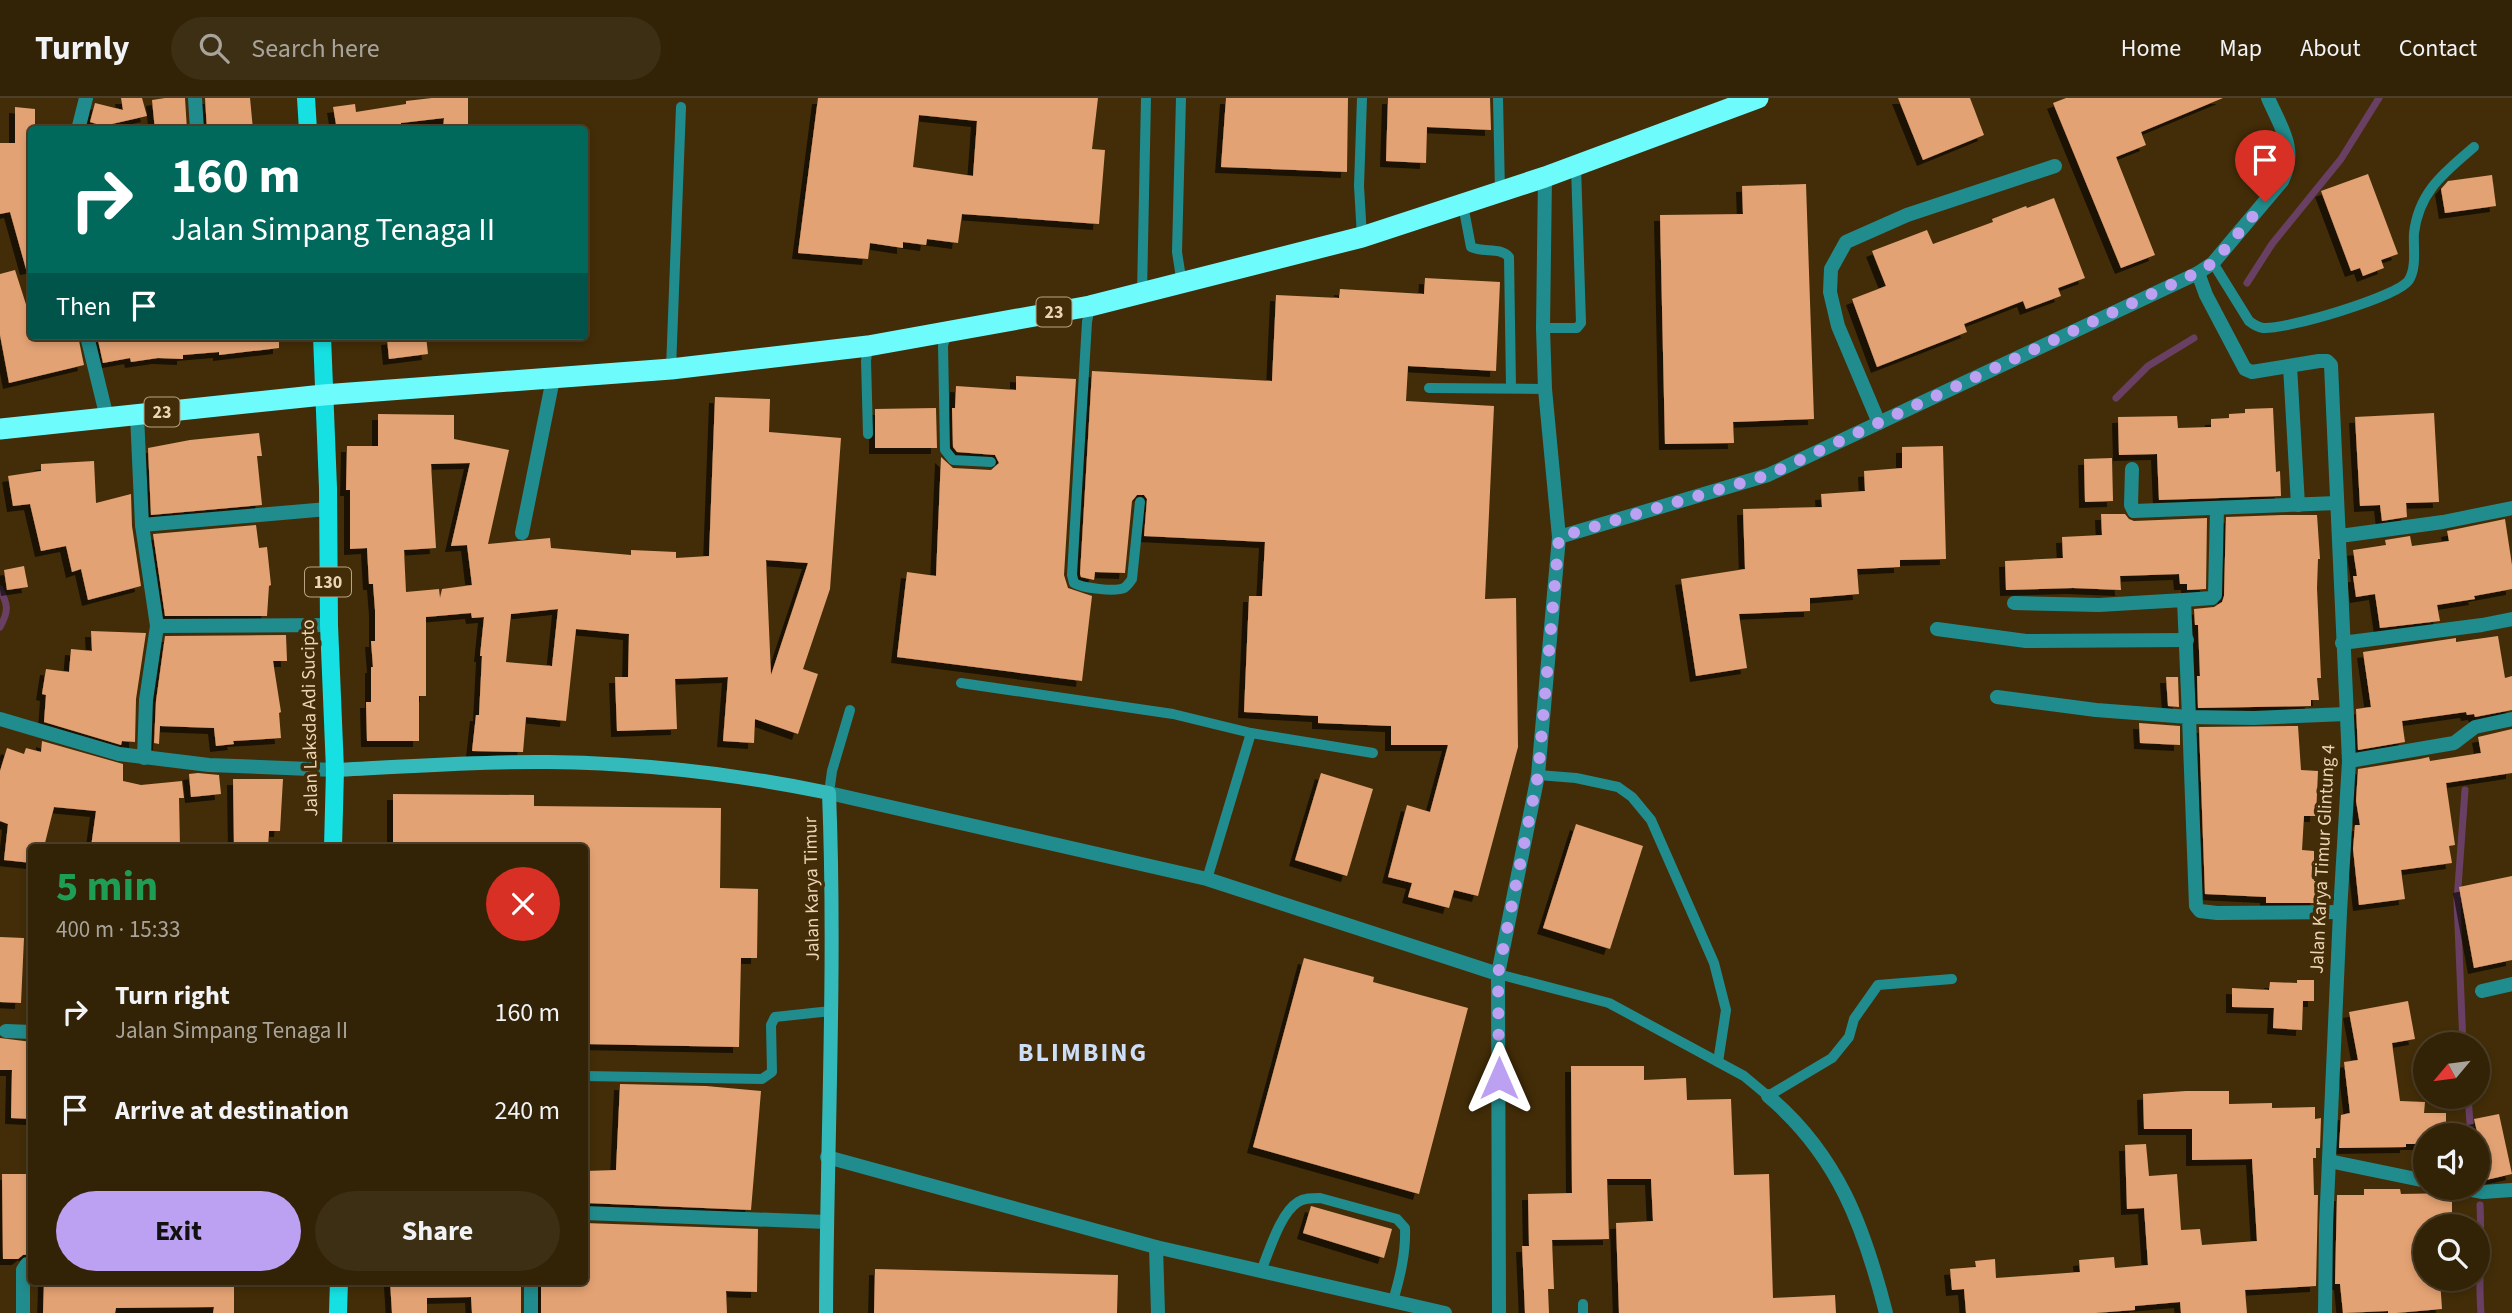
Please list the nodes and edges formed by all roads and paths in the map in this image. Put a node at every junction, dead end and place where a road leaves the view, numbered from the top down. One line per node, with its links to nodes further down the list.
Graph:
1 (86, 98): 11 (street)
2 (195, 98): 12 (street)
3 (306, 98): 13 (main road)
4 (1146, 98): 24 (lane)
5 (1181, 98): 23 (lane)
6 (1362, 98): 20 (lane)
7 (1498, 98): 18 (lane)
8 (2268, 98): 21 (street)
9 (1752, 99): 15 (highway, 23)
10 (681, 107): 32 (lane)
11 (79, 126)
12 (197, 126)
13 (308, 126)
14 (2474, 147): 21 (lane)
15 (1576, 166): 17 (highway, 23); 26 (lane)
16 (2054, 166): 40 (street)
17 (1545, 177): 18 (highway, 23); 26 (street)
18 (1500, 192): 19 (highway, 23)
19 (1463, 205): 20 (highway, 23); 34 (lane)
20 (1362, 237): 23 (highway, 23)
21 (2213, 263): 22 (street)
22 (2198, 272): 31 (street); 40 (street)
23 (1182, 284): 24 (highway, 23)
24 (1142, 293): 25 (highway, 23)
25 (1090, 306): 27 (highway, 23); 45 (lane)
26 (1543, 328): 36 (street)
27 (948, 332): 30 (highway, 23); 43 (lane)
28 (88, 340): 39 (street)
29 (322, 340): 37 (main road, Jalan Laksda Adi Sucipto / 130)
30 (868, 346): 32 (highway, 23); 42 (lane)
31 (2290, 366): 46 (street, Jalan Karya Timur Glintung 4); 47 (street)
32 (671, 369): 33 (highway, 23)
33 (553, 379): 37 (highway, 23); 52 (street)
34 (1511, 387): 35 (lane); 36 (lane)
35 (1429, 388)
36 (1545, 389): 54 (street)
37 (323, 394): 38 (highway, 23); 49 (main road, Jalan Laksda Adi Sucipto / 130)
38 (137, 415): 39 (highway, 23); 51 (street)
39 (107, 418): 41 (highway, 23)
40 (1879, 422): 54 (street)
41 (0, 429)
42 (868, 434)
43 (991, 462)
44 (2132, 469): 50 (street)
45 (1140, 502)
46 (2337, 503): 47 (street); 53 (street, Jalan Karya Timur Glintung 4)
47 (2298, 505): 50 (street)
48 (2512, 508): 53 (street)
49 (328, 509): 51 (street); 58 (main road, Jalan Laksda Adi Sucipto / 130)
50 (2217, 509): 55 (street)
51 (142, 525): 59 (street)
52 (522, 533)
53 (2340, 536): 62 (street, Jalan Karya Timur Glintung 4)
54 (1559, 537): 75 (street)
55 (2184, 600): 56 (street); 61 (street)
56 (2014, 603)
57 (2512, 619): 62 (street)
58 (329, 625): 59 (street); 74 (main road, Jalan Laksda Adi Sucipto / 130)
59 (157, 626): 72 (street)
60 (1937, 629): 61 (street)
61 (2187, 640): 67 (street)
62 (2342, 643): 66 (street, Jalan Karya Timur Glintung 4)
63 (961, 683): 70 (lane)
64 (1997, 697): 67 (street)
65 (850, 710): 76 (lane)
66 (2346, 714): 67 (street); 73 (street, Jalan Karya Timur Glintung 4)
67 (2189, 717): 79 (street)
68 (0, 719): 72 (street)
69 (2512, 719): 73 (street)
70 (1251, 733): 71 (lane); 78 (lane)
71 (1373, 753)
72 (144, 758): 74 (street)
73 (2349, 761): 79 (street, Jalan Karya Timur Glintung 4)
74 (335, 771): 76 (street, Jalan Karya Timur); 77 (main road, Jalan Laksda Adi Sucipto / 130)
75 (1538, 775): 80 (street); 87 (lane)
76 (829, 793): 78 (street); 84 (street, Jalan Karya Timur)
77 (333, 844)
78 (1207, 879): 80 (street)
79 (2340, 912): 91 (street, Jalan Karya Timur Glintung 4)
80 (1498, 974): 87 (lane); 109 (street)
81 (1952, 979): 89 (lane)
82 (2512, 984): 83 (street)
83 (2482, 991)
84 (831, 1011): 88 (lane); 90 (street, Jalan Karya Timur)
85 (6, 1031): 86 (street)
86 (28, 1032)
87 (1718, 1062): 89 (lane)
88 (588, 1076)
89 (1768, 1096): 110 (street)
90 (827, 1157): 96 (street, Jalan Karya Timur); 97 (street)
91 (2329, 1161): 92 (street); 111 (street, Jalan Karya Timur Glintung 4)
92 (2413, 1178)
93 (2512, 1190): 94 (street)
94 (2490, 1192)
95 (588, 1213): 96 (street)
96 (827, 1222): 106 (street, Jalan Karya Timur)
97 (1156, 1247): 99 (street); 107 (street)
98 (28, 1264): 103 (street)
99 (1261, 1271): 102 (street); 102 (lane)
100 (339, 1285): 104 (main road)
101 (531, 1285): 105 (street)
102 (1393, 1301): 108 (street)
103 (23, 1313)
104 (338, 1313)
105 (531, 1313)
106 (827, 1313)
107 (1158, 1313)
108 (1445, 1313)
109 (1499, 1313)
110 (1886, 1313)
111 (2326, 1313)

